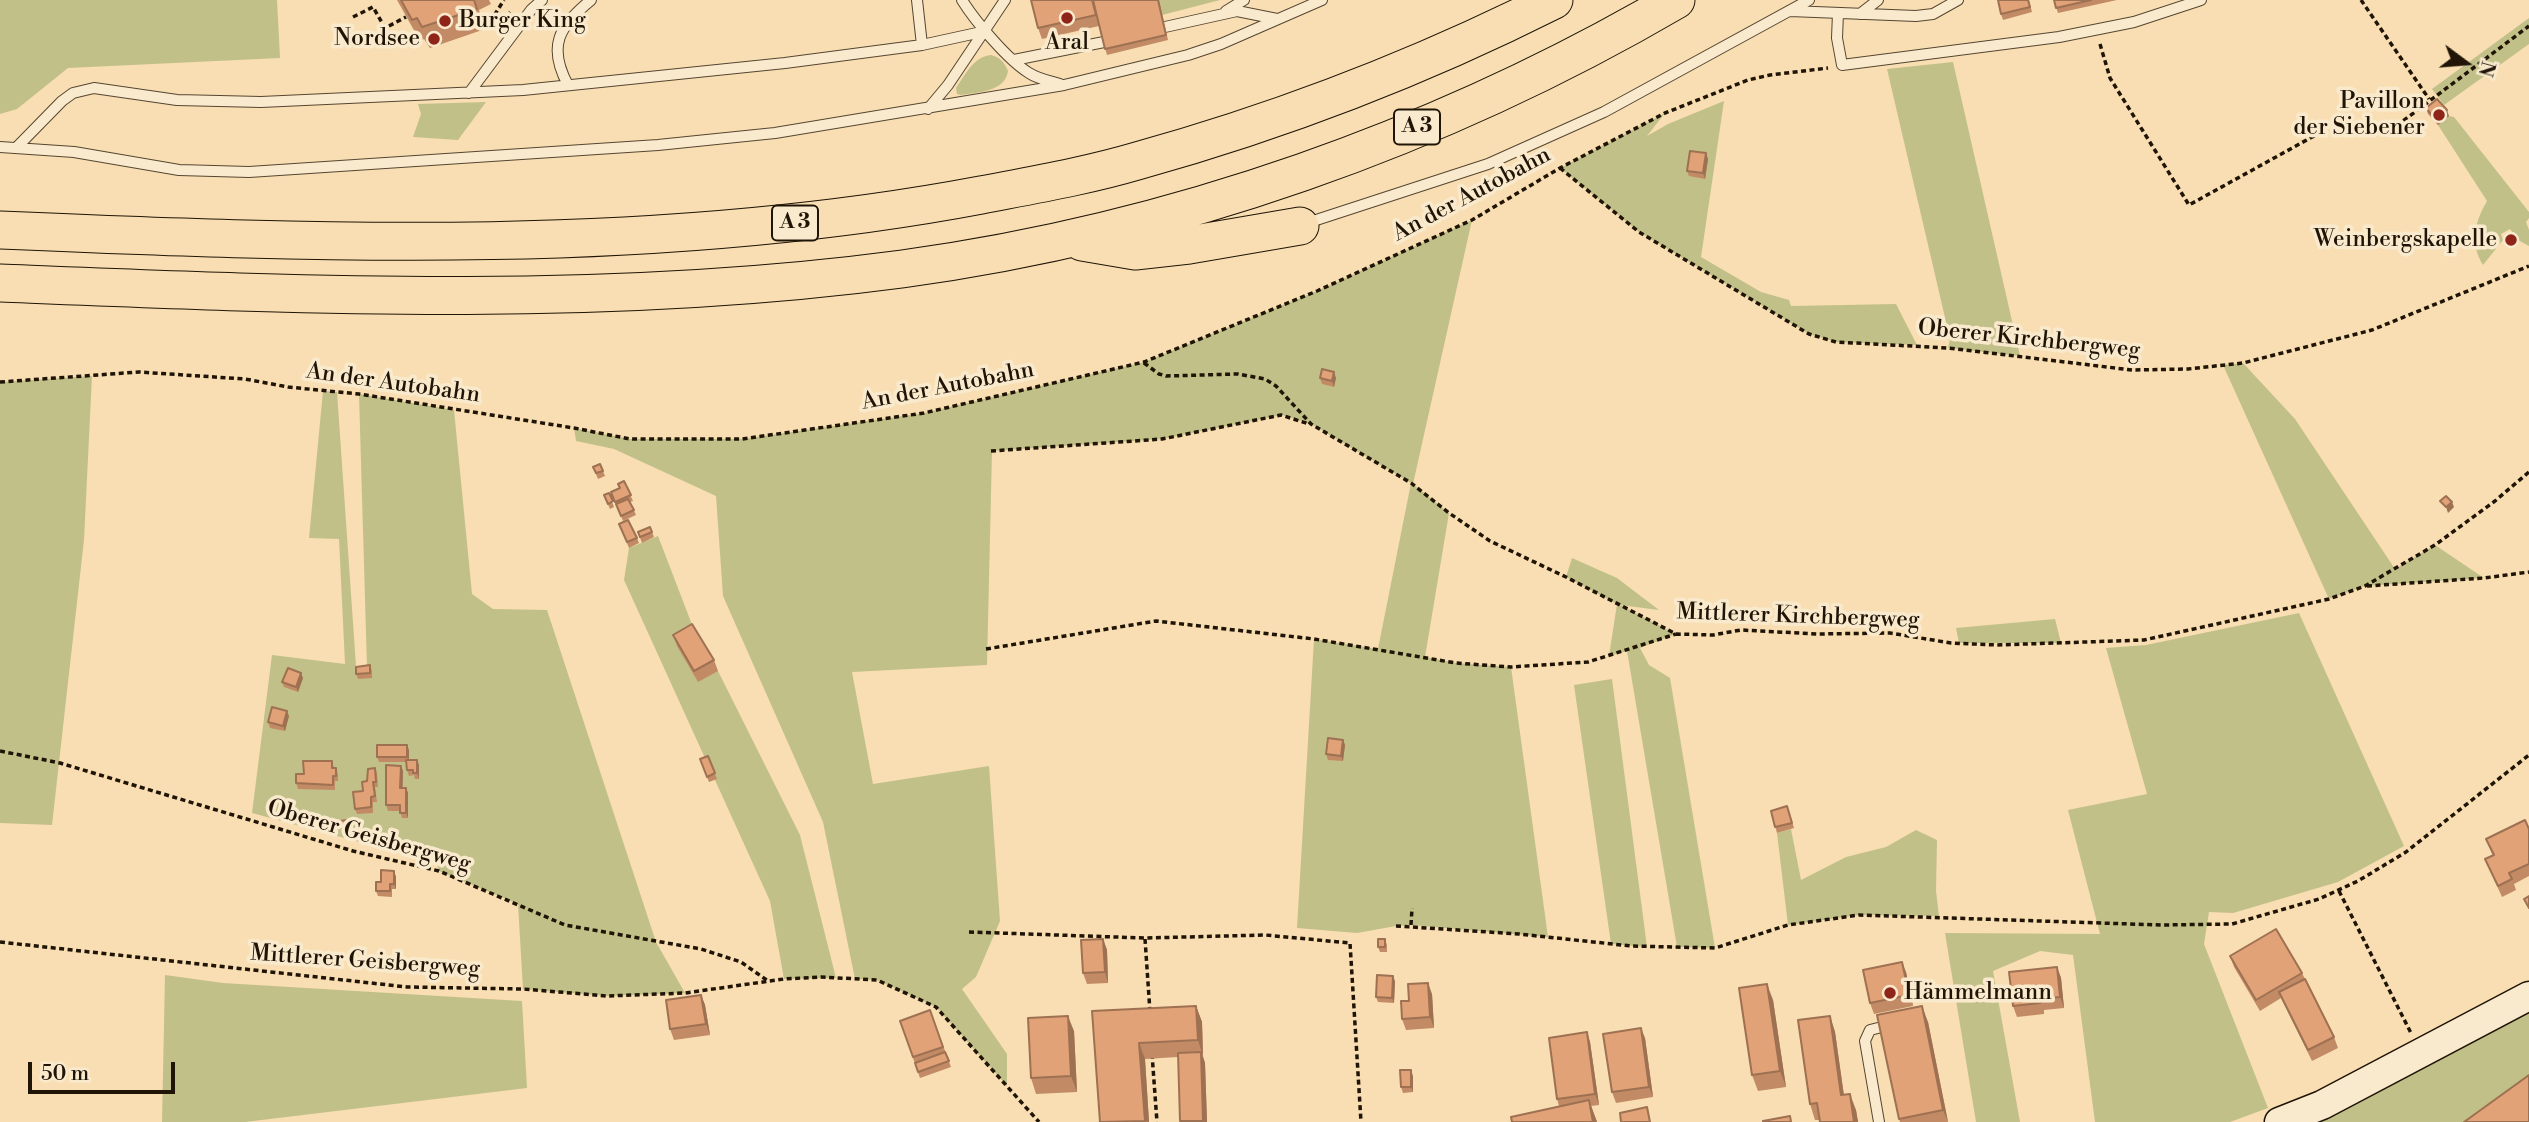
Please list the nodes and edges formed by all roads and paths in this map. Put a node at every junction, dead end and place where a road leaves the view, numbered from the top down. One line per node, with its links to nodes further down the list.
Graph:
1 (504, 0): 19 (path)
2 (542, 0): 34 (lane)
3 (591, 0): 32 (lane)
4 (916, 0): 29 (lane)
5 (962, 0): 27 (lane)
6 (1006, 0): 27 (lane)
7 (1244, 0): 17 (lane)
8 (1322, 0): 23 (lane)
9 (1554, 0): 44 (highway, A 3)
10 (1676, 0): 45 (highway, A 3)
11 (1808, 0): 16 (lane)
12 (1878, 0): 20 (lane)
13 (1958, 0): 20 (lane)
14 (2201, 0): 26 (lane)
15 (2361, 0): 35 (path)
16 (1790, 11): 18 (lane); 43 (lane)
17 (1223, 13): 23 (lane); 25 (lane)
18 (1838, 13): 20 (lane); 31 (lane)
19 (507, 14)
20 (1860, 14)
21 (354, 17): 22 (path)
22 (406, 17)
23 (1278, 19): 33 (lane)
24 (2529, 26): 35 (path)
25 (1165, 27)
26 (2095, 28): 31 (lane); 38 (path)
27 (986, 31): 29 (lane); 30 (lane); 36 (lane)
28 (1104, 42): 30 (lane)
29 (922, 45): 32 (lane)
30 (1014, 60): 33 (lane)
31 (1842, 65): 42 (path, An der Autobahn)
32 (568, 85): 34 (lane)
33 (1064, 85): 36 (lane)
34 (469, 93): 41 (lane)
35 (2429, 99): 37 (path); 39 (path)
36 (927, 109): 41 (lane)
37 (2434, 109)
38 (2322, 131)
39 (2383, 136)
40 (0, 147): 41 (lane)
41 (16, 148)
42 (1560, 168): 46 (path, Oberer Kirchbergweg); 48 (path, An der Autobahn)
43 (1300, 226): 45 (highway)
44 (0, 230)
45 (1063, 239): 47 (highway, A 3)
46 (2529, 266)
47 (0, 283)
48 (1144, 362): 49 (path, An der Autobahn); 50 (path, Mittlerer Kirchbergweg)
49 (0, 382)
50 (1311, 424): 51 (path); 55 (path, Mittlerer Kirchbergweg)
51 (992, 451)
52 (2529, 472): 54 (path, Mittlerer Kirchbergweg)
53 (2529, 572): 54 (path)
54 (2365, 586): 55 (path, Mittlerer Kirchbergweg)
55 (1676, 634): 56 (path)
56 (986, 649)
57 (0, 751): 66 (path, Oberer Geisbergweg)
58 (2529, 755): 59 (path)
59 (2339, 891): 61 (path); 71 (path)
60 (1412, 908): 61 (path)
61 (1411, 925): 62 (path)
62 (1396, 926)
63 (970, 932): 64 (path)
64 (1145, 939): 68 (path); 74 (path)
65 (0, 942): 66 (path, Mittlerer Geisbergweg)
66 (770, 982): 72 (path)
67 (2529, 996): 71 (street)
68 (1150, 1017)
69 (1901, 1021): 75 (lane)
70 (1152, 1043): 73 (path)
71 (2421, 1053): 76 (street)
72 (1040, 1122)
73 (1157, 1122)
74 (1360, 1122)
75 (1879, 1122)
76 (2279, 1122)

